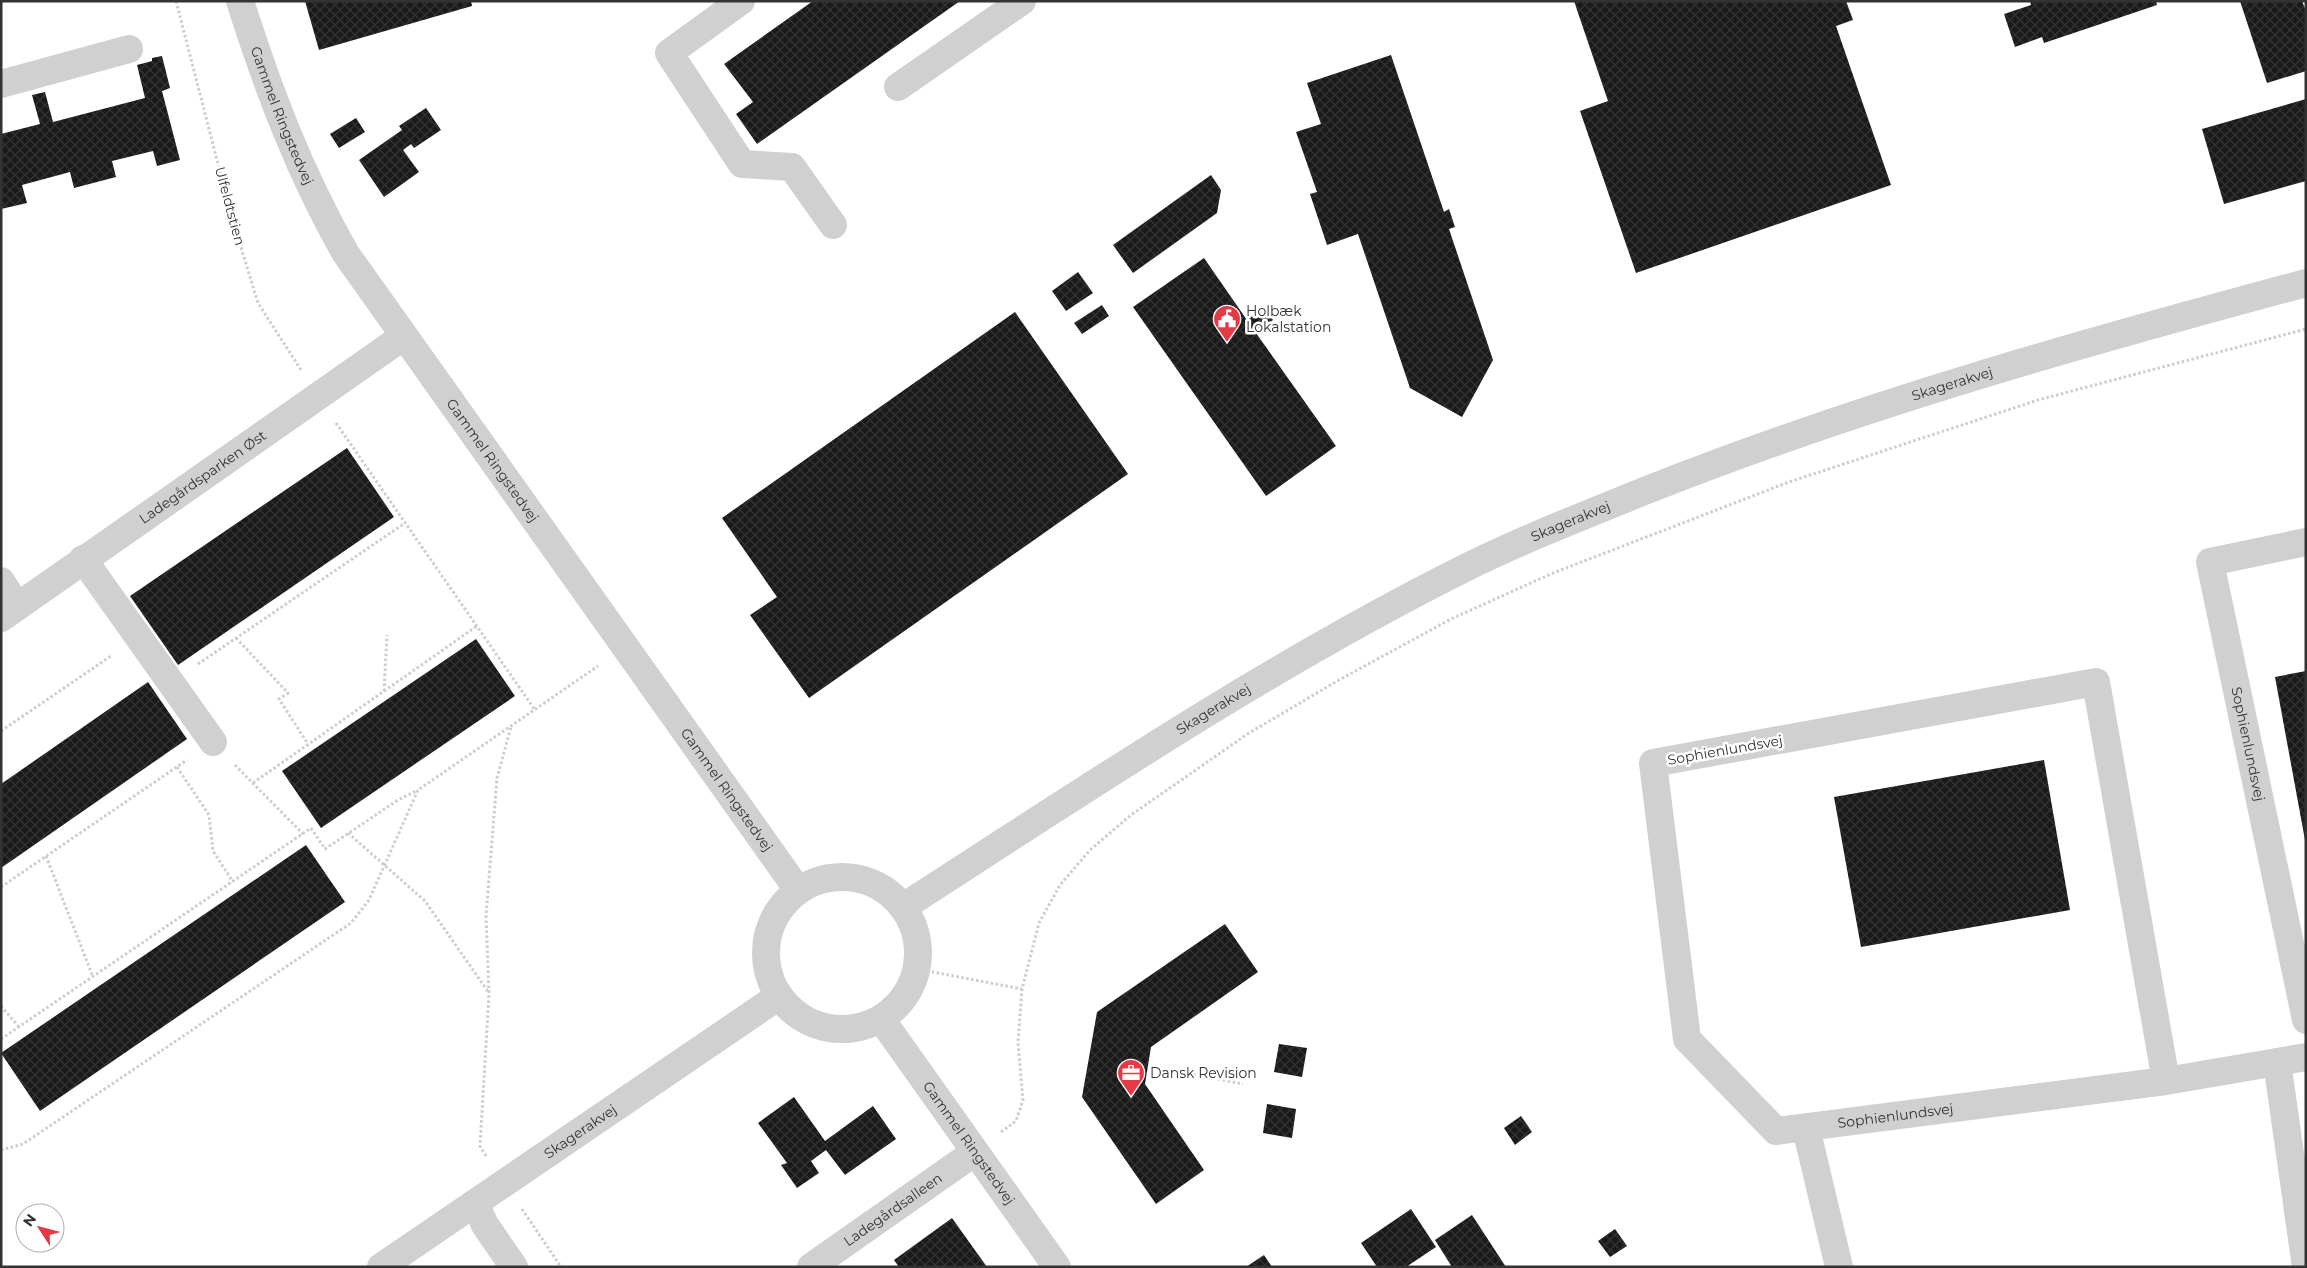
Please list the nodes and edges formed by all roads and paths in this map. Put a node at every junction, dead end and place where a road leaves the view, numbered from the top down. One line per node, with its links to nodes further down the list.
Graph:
1 (176, 1): 12 (path, Ulfeldtstien)
2 (240, 1): 11 (street, Gammel Ringstedvej)
3 (741, 1): 8 (street)
4 (1022, 1): 7 (street)
5 (128, 49): 6 (street)
6 (1, 84)
7 (898, 87)
8 (833, 225)
9 (2306, 283): 40 (street, Skagerakvej)
10 (2306, 329): 43 (path)
11 (404, 336): 12 (street, Ladegårdsparken Øst); 22 (street, Gammel Ringstedvej)
12 (318, 397): 13 (path, Ulfeldtstien); 15 (street, Ladegårdsparken Øst)
13 (405, 522): 18 (path, Ulfeldtstien); 21 (path)
14 (2306, 542): 48 (street, Sophienlundsvej)
15 (83, 559): 17 (street, Ladegårdsparken Øst); 20 (street)
16 (1, 581): 17 (street)
17 (9, 612)
18 (477, 626): 24 (path); 25 (path, Ulfeldtstien)
19 (387, 635): 24 (path)
20 (138, 637): 23 (street); 27 (path)
21 (236, 638): 23 (path); 29 (path)
22 (626, 647): 25 (path); 39 (street, Gammel Ringstedvej)
23 (170, 682): 28 (street)
24 (384, 692): 29 (path)
25 (535, 710): 26 (path)
26 (511, 727): 32 (path); 44 (path)
27 (1, 731)
28 (213, 742): 30 (path); 31 (path)
29 (308, 744): 31 (path)
30 (177, 767): 35 (path); 37 (path)
31 (253, 783): 34 (path)
32 (418, 790): 33 (path); 36 (path)
33 (348, 833): 34 (path); 36 (path)
34 (303, 834): 37 (path)
35 (46, 856): 38 (path); 42 (path)
36 (385, 865): 44 (path); 57 (path)
37 (233, 882): 42 (path)
38 (1, 887)
39 (798, 890): 40 (street); 45 (street)
40 (903, 907): 41 (street)
41 (917, 969): 43 (path); 47 (street)
42 (93, 977): 49 (path)
43 (1022, 988): 58 (path)
44 (489, 994): 60 (path)
45 (779, 996): 47 (street); 60 (street, Skagerakvej)
46 (1, 1006): 49 (path)
47 (880, 1019): 58 (street, Gammel Ringstedvej)
48 (2306, 1020)
49 (19, 1027): 50 (path)
50 (1, 1039)
51 (2306, 1057): 52 (street, Sophienlundsvej)
52 (2277, 1062): 54 (street, Sophienlundsvej); 59 (street)
53 (1159, 1068): 55 (path)
54 (2166, 1081): 56 (street, Sophienlundsvej); 56 (street, Sophienlundsvej)
55 (1243, 1084)
56 (1806, 1128): 67 (street)
57 (1, 1150)
58 (975, 1152): 65 (street, Ladegårdsalleen); 66 (street, Gammel Ringstedvej)
59 (2298, 1154): 68 (street)
60 (505, 1183): 61 (street, Skagerakvej); 64 (path)
61 (475, 1203): 62 (street, Skagerakvej); 63 (street)
62 (381, 1267)
63 (514, 1267)
64 (561, 1267)
65 (811, 1267)
66 (1057, 1267)
67 (1839, 1267)
68 (2306, 1267)

